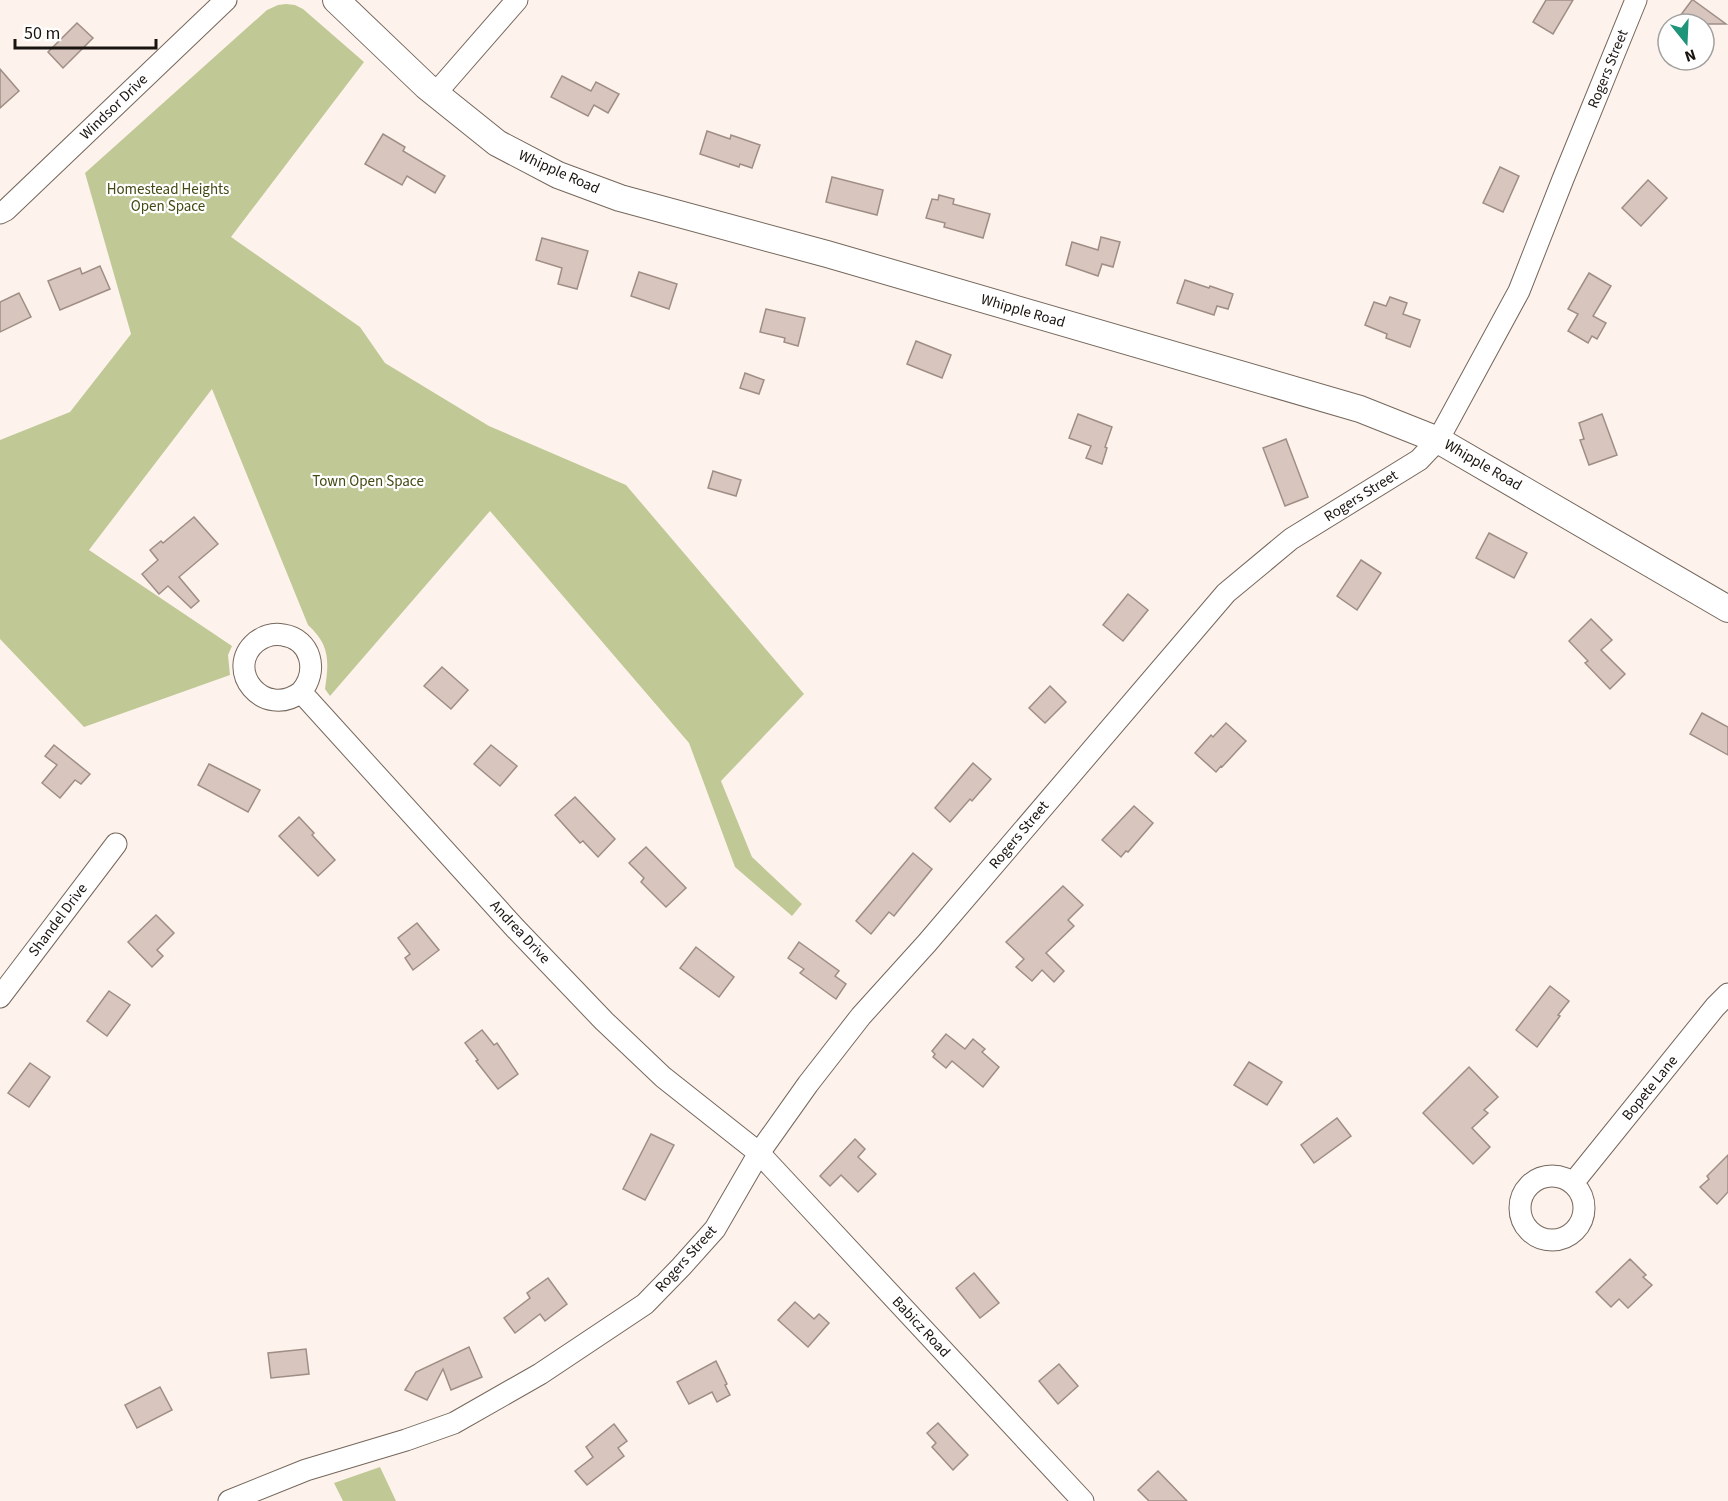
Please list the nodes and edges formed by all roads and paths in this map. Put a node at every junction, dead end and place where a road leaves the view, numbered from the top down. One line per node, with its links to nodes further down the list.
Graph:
1 (226, 0): 6 (street, Windsor Drive)
2 (336, 0): 5 (main road, Whipple Road)
3 (517, 0): 5 (street)
4 (1636, 0): 7 (street, Rogers Street)
5 (435, 94): 7 (main road, Whipple Road)
6 (0, 213)
7 (1438, 440): 8 (main road, Whipple Road); 13 (street, Rogers Street)
8 (1728, 609)
9 (301, 692): 13 (street, Andrea Drive)
10 (116, 844): 12 (street, Shandel Drive)
11 (1728, 994): 14 (street, Bopete Lane)
12 (0, 997)
13 (759, 1153): 15 (street, Rogers Street); 16 (street, Babicz Road)
14 (1573, 1183)
15 (229, 1501)
16 (1083, 1501)

